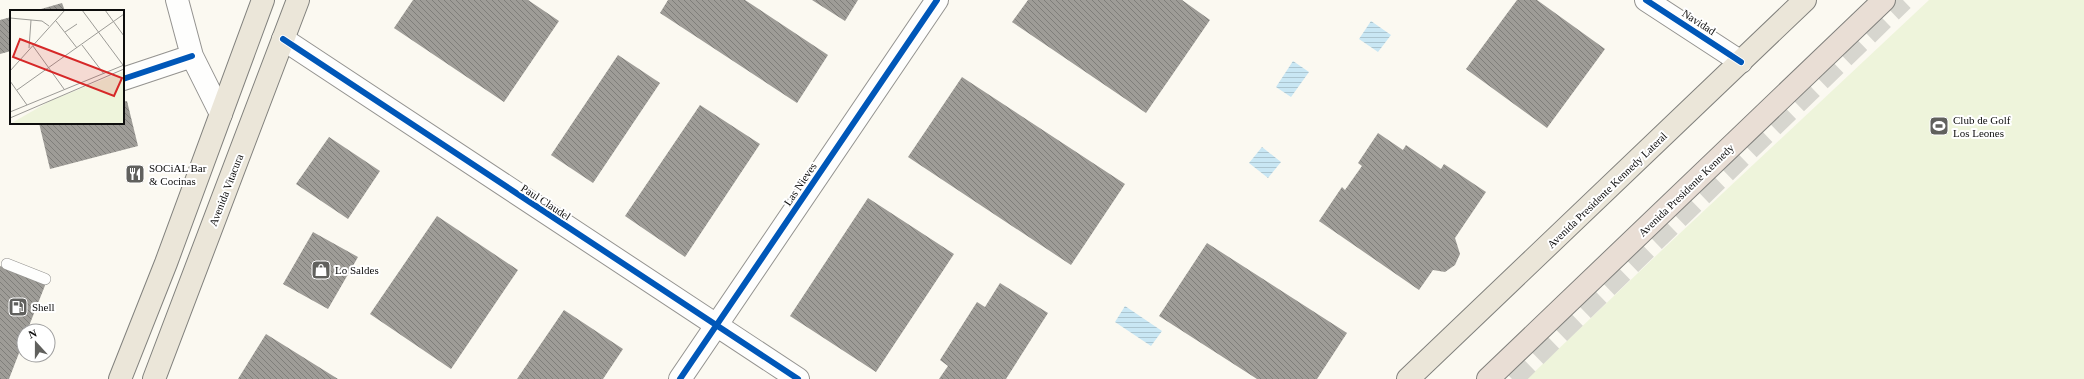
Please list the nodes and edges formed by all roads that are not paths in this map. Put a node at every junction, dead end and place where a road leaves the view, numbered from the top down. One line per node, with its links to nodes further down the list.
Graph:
1 (176, 0): 9 (street)
2 (263, 0): 12 (main road)
3 (298, 0): 8 (main road, Avenida Vitacura)
4 (938, 0): 15 (street, Las Nieves)
5 (1646, 0): 10 (street, Navidad)
6 (1805, 0): 10 (main road, Avenida Presidente Kennedy Lateral)
7 (1884, 0): 21 (highway, Avenida Presidente Kennedy)
8 (283, 39): 15 (street, Paul Claudel); 17 (main road, Avenida Vitacura)
9 (192, 56): 11 (street); 12 (street)
10 (1741, 62): 20 (main road, Avenida Presidente Kennedy Lateral)
11 (124, 79)
12 (221, 114): 16 (main road)
13 (7, 264): 14 (lane)
14 (46, 279)
15 (716, 326): 18 (street, Las Nieves); 19 (street, Paul Claudel)
16 (120, 379)
17 (154, 379)
18 (680, 379)
19 (798, 379)
20 (1408, 379)
21 (1488, 379)

